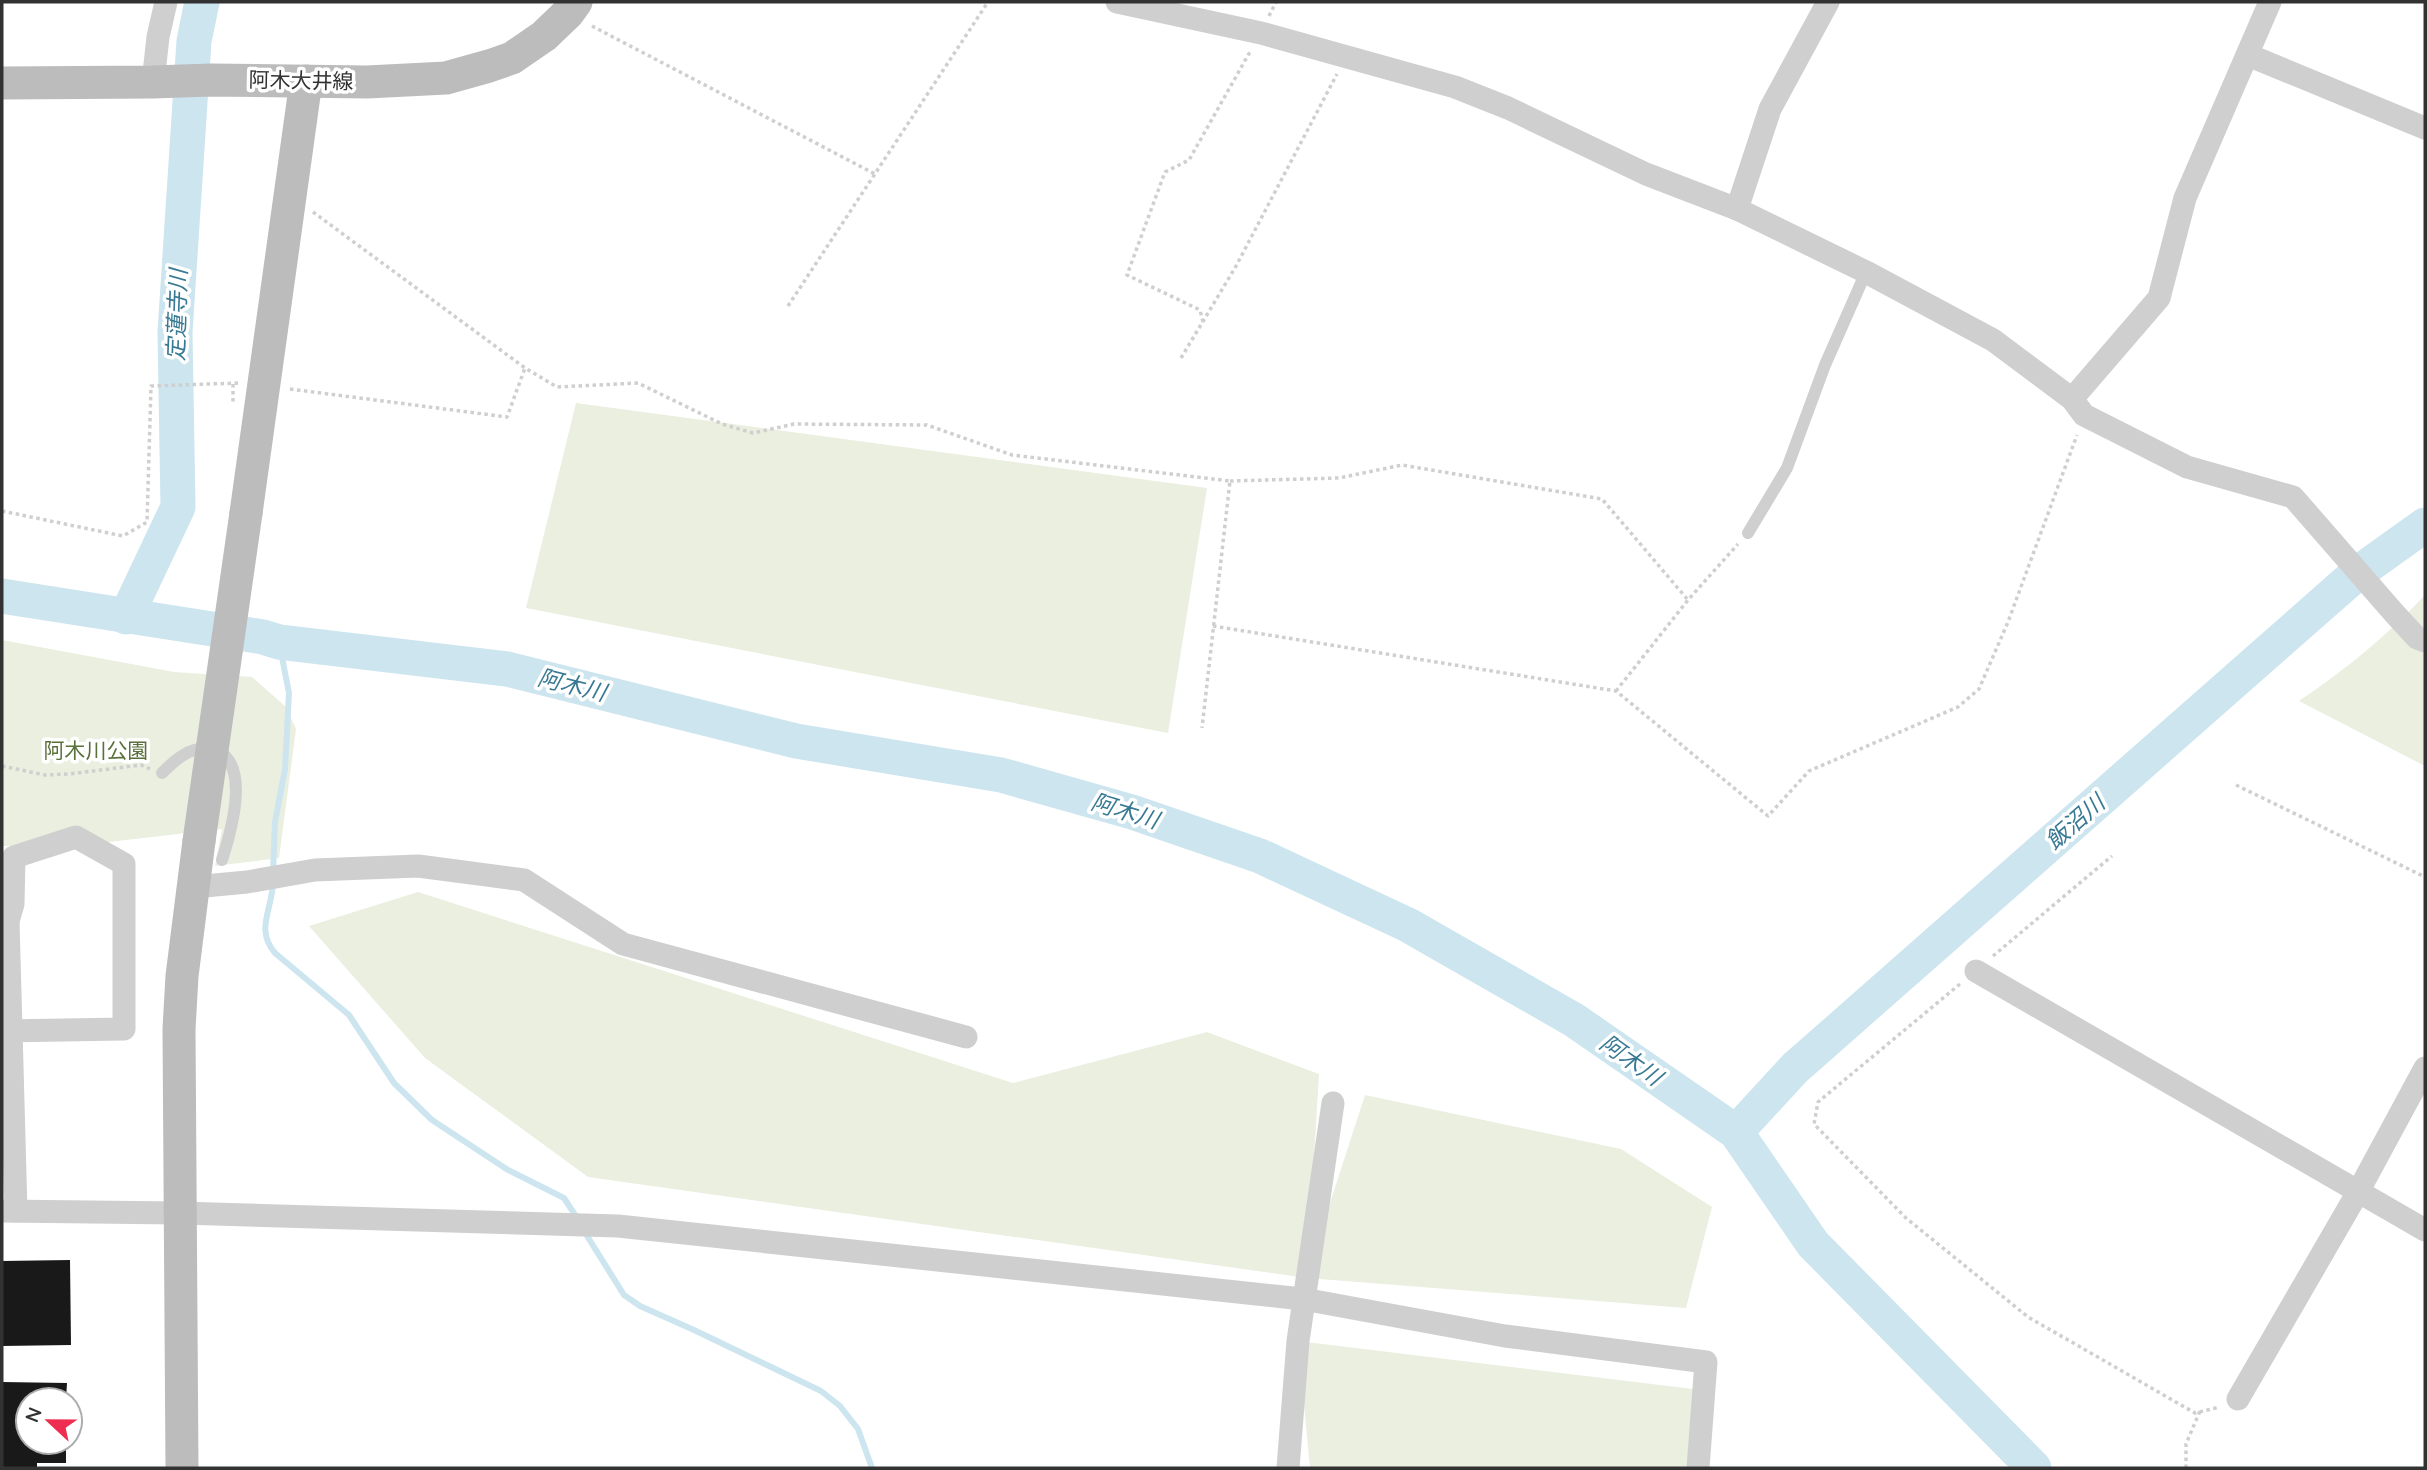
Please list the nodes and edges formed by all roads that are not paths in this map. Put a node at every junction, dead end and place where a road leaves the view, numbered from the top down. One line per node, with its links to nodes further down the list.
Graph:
1 (166, 2): 8 (street)
2 (1117, 2): 11 (street)
3 (1828, 2): 11 (street)
4 (2270, 2): 6 (street)
5 (572, 8): 7 (street, 阿木大井線)
6 (2248, 55): 10 (street); 13 (street)
7 (306, 81): 8 (street, 阿木大井線); 17 (street, bridge)
8 (160, 82): 9 (street, 阿木大井線)
9 (2, 83)
10 (2425, 128)
11 (1737, 209): 12 (street)
12 (1866, 272): 13 (street); 14 (lane)
13 (2078, 407): 15 (street)
14 (1748, 533)
15 (2425, 641)
16 (162, 773): 17 (lane)
17 (210, 850): 18 (street)
18 (194, 887): 22 (street); 27 (street)
19 (5, 920): 21 (street); 21 (street)
20 (1976, 971): 25 (street)
21 (6, 1031): 26 (street)
22 (966, 1037)
23 (2425, 1068): 25 (street)
24 (1333, 1103): 29 (street)
25 (2357, 1192): 28 (street); 30 (street)
26 (9, 1211): 27 (street)
27 (180, 1213): 29 (street); 31 (street)
28 (2425, 1230)
29 (1303, 1299): 32 (street); 33 (street)
30 (2238, 1399)
31 (183, 1468)
32 (1288, 1468)
33 (1698, 1468)

